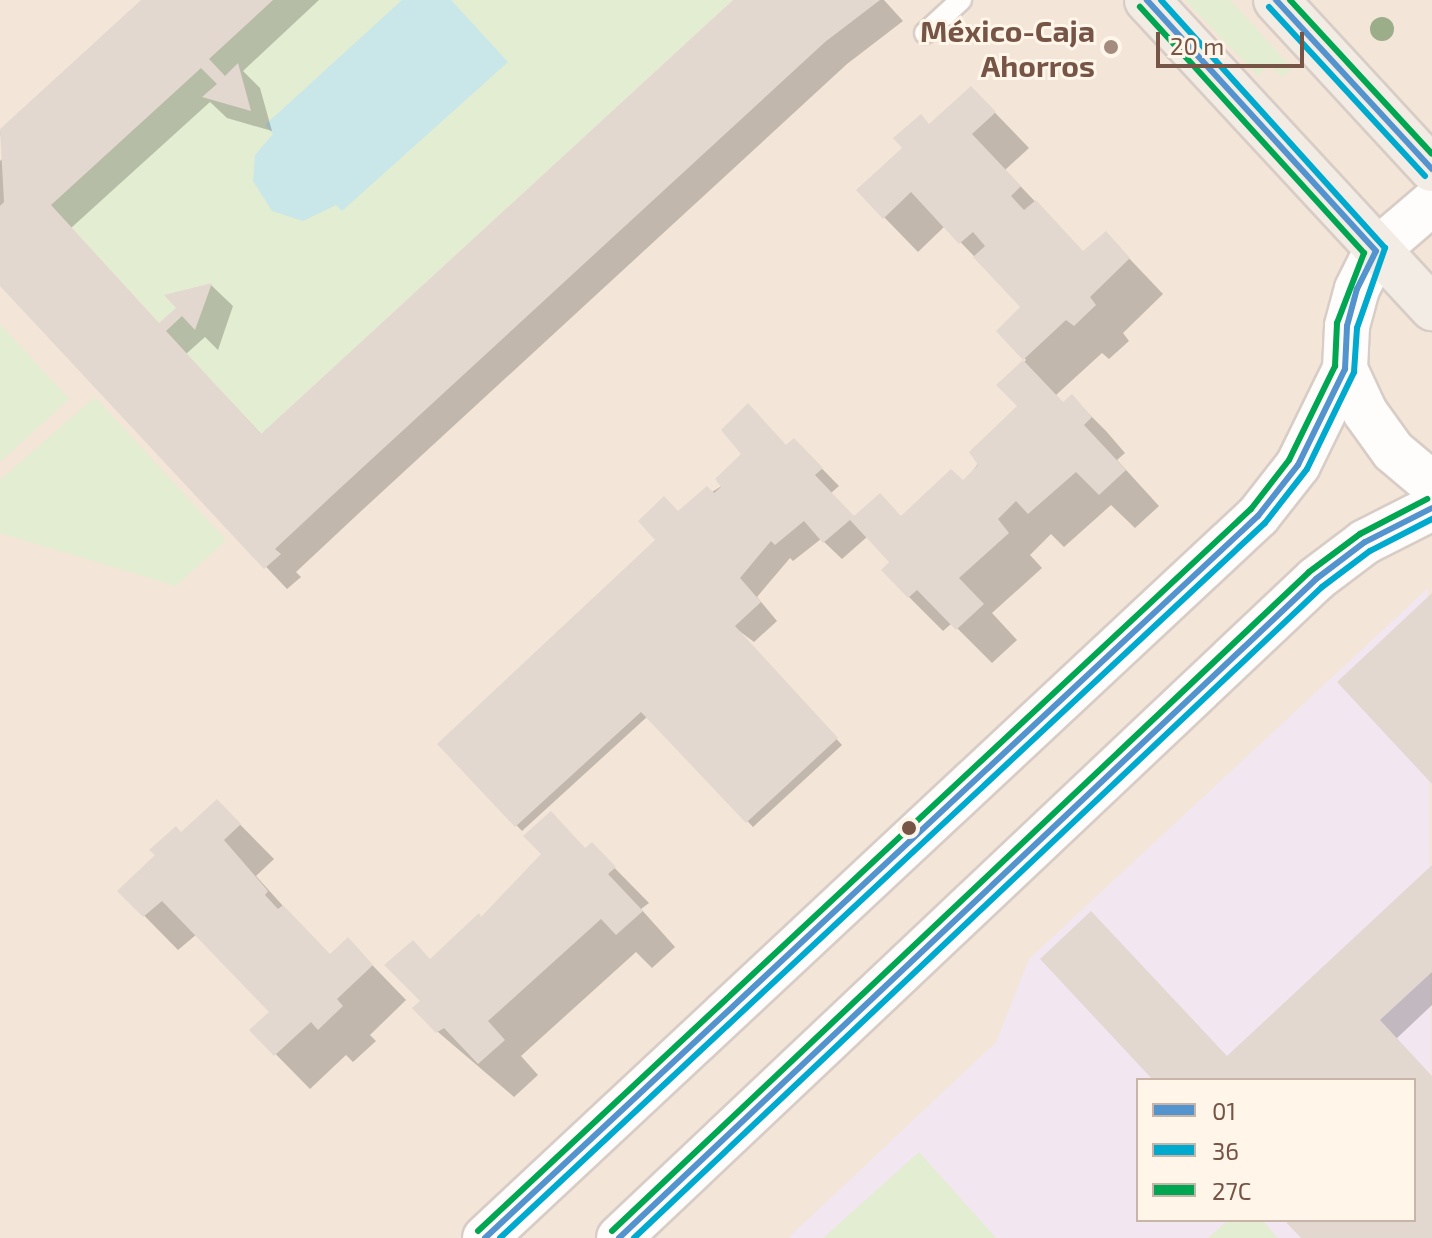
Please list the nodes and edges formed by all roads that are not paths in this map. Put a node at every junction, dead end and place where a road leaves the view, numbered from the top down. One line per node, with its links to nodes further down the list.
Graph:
1 (961, 0): 4 (lane)
2 (1147, 0): 7 (main road)
3 (1276, 0): 5 (main road)
4 (925, 33)
5 (1432, 169)
6 (1432, 203): 7 (main road)
7 (1376, 251): 8 (main road); 9 (main road)
8 (1432, 308)
9 (1345, 369): 10 (main road); 12 (main road)
10 (1432, 484)
11 (1432, 508): 13 (main road)
12 (485, 1238)
13 (619, 1238)

